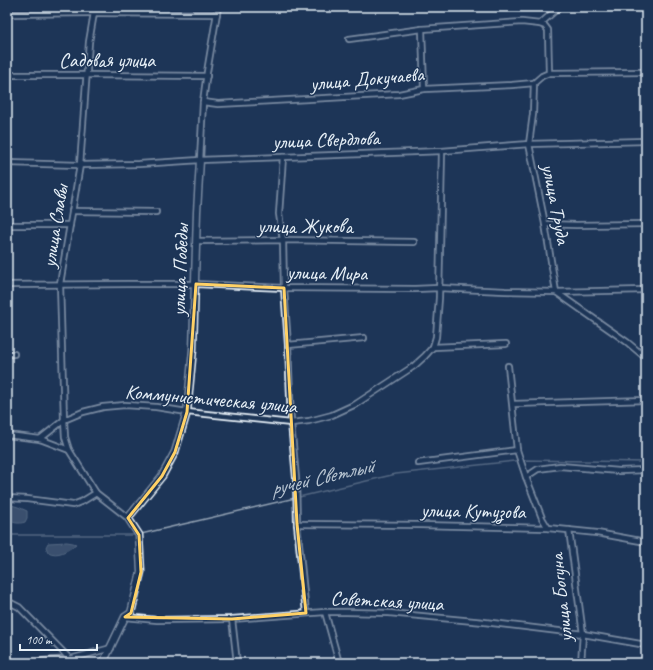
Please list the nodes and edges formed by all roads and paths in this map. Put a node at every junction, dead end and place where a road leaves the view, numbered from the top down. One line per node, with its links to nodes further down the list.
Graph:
1 (95, 7): 8 (street, улица Славы)
2 (218, 7): 10 (street, улица Победы)
3 (559, 7): 11 (street)
4 (587, 7): 5 (street)
5 (593, 7)
6 (630, 7): 7 (street)
7 (646, 10)
8 (94, 13): 9 (street); 10 (street); 18 (street, улица Славы)
9 (7, 14)
10 (218, 14): 20 (street, улица Победы)
11 (549, 16): 12 (street); 14 (street)
12 (540, 24): 13 (street, улица Докучаева); 14 (street)
13 (422, 29): 15 (street, улица Докучаева); 22 (street)
14 (548, 30): 17 (street)
15 (349, 39)
16 (646, 72): 17 (street)
17 (549, 73): 21 (street)
18 (86, 74): 19 (street, Садовая улица); 20 (street, Садовая улица); 30 (street, улица Славы)
19 (7, 75)
20 (207, 76): 23 (street, улица Победы)
21 (534, 83): 22 (street, улица Докучаева); 25 (street, улица Труда)
22 (424, 89): 23 (street, улица Докучаева)
23 (204, 102): 28 (street, улица Победы)
24 (646, 141): 25 (street, улица Свердлова)
25 (529, 144): 26 (street, улица Свердлова); 33 (street, улица Труда)
26 (442, 151): 27 (street, улица Свердлова); 44 (street)
27 (283, 157): 28 (street, улица Свердлова); 37 (street)
28 (200, 160): 30 (street, улица Свердлова); 38 (street, улица Победы)
29 (7, 163): 30 (street, улица Свердлова)
30 (80, 165): 31 (street, улица Славы)
31 (72, 211): 32 (street); 36 (street, улица Славы)
32 (156, 212)
33 (544, 224): 34 (street); 46 (street, улица Труда)
34 (646, 224)
35 (7, 225): 36 (street)
36 (70, 225): 40 (street, улица Славы)
37 (283, 240): 38 (street, улица Жукова); 39 (street, улица Жукова); 43 (street)
38 (197, 241): 41 (street, улица Победы)
39 (414, 242)
40 (60, 284): 41 (street, улица Мира); 42 (street, улица Мира); 58 (street, улица Славы)
41 (196, 284): 43 (street, улица Мира); 57 (street, улица Победы)
42 (7, 285)
43 (284, 288): 44 (street, улица Мира); 48 (street)
44 (439, 288): 46 (street, улица Мира); 50 (street)
45 (646, 290): 46 (street, улица Мира)
46 (556, 292): 53 (street)
47 (364, 338): 48 (street)
48 (288, 344): 59 (street)
49 (506, 344): 50 (street)
50 (433, 347): 59 (street, Коммунистическая улица)
51 (7, 354): 52 (street)
52 (14, 354)
53 (646, 358)
54 (508, 366): 56 (street, улица Богуна)
55 (646, 400): 56 (street)
56 (513, 404): 63 (street, улица Богуна)
57 (187, 412): 58 (street, Коммунистическая улица); 59 (street, Коммунистическая улица); 69 (street, улица Победы)
58 (64, 420): 61 (street, Коммунистическая улица); 62 (street, улица Славы)
59 (291, 423): 70 (street)
60 (7, 435): 61 (street)
61 (40, 439): 62 (street)
62 (69, 450): 67 (street)
63 (517, 450): 64 (street); 66 (street, улица Богуна)
64 (418, 463)
65 (646, 470): 66 (street)
66 (526, 477): 71 (street, улица Богуна)
67 (96, 493): 68 (street); 69 (street)
68 (7, 498)
69 (128, 518): 77 (street)
70 (297, 524): 71 (street, улица Кутузова); 76 (street)
71 (548, 528): 72 (street, улица Кутузова)
72 (569, 530): 73 (street, улица Кутузова); 79 (street, улица Богуна)
73 (646, 542)
74 (7, 601): 82 (street)
75 (325, 612): 76 (street, Советская улица); 79 (street, Советская улица); 86 (street)
76 (306, 613): 78 (street, Советская улица)
77 (125, 617): 78 (street, Советская улица); 81 (street)
78 (232, 619): 85 (street)
79 (583, 634): 80 (street, Советская улица); 87 (street, улица Богуна)
80 (646, 645)
81 (111, 648): 82 (street); 84 (street)
82 (71, 661): 83 (street)
83 (37, 663)
84 (103, 663)
85 (237, 663)
86 (339, 663)
87 (581, 663)

